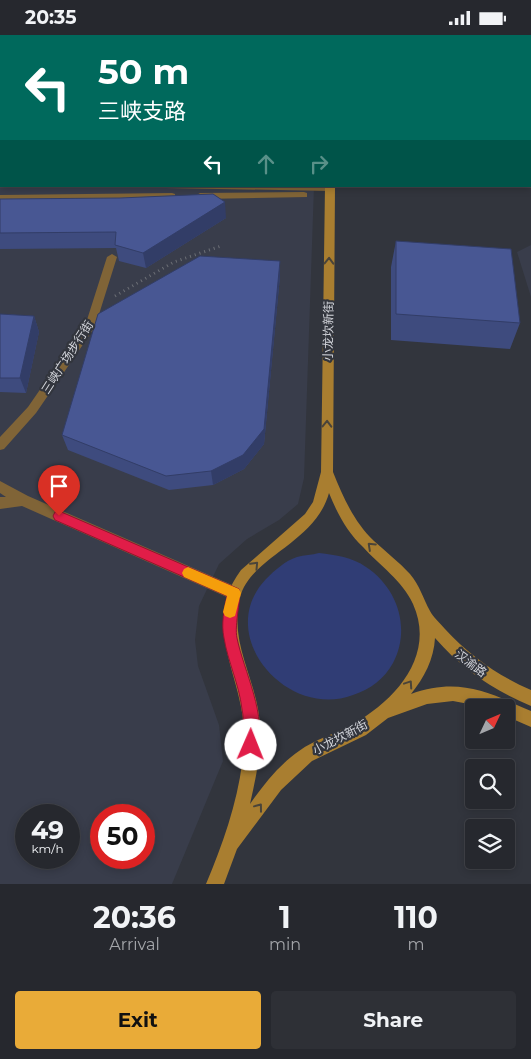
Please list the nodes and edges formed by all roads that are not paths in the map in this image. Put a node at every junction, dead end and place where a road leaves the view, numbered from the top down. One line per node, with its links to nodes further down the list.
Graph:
1 (330, 187): 6 (main road, 小龙坎新街, one-way to 1)
2 (304, 195): 3 (street)
3 (0, 197)
4 (112, 257): 5 (street, 三峡广场步行街)
5 (0, 445)
6 (327, 472): 10 (main road, 小龙坎新街, one-way to 6); 11 (main road, 小龙坎新街, one-way to 6)
7 (0, 486): 8 (street)
8 (23, 500): 9 (street); 10 (street)
9 (0, 503)
10 (234, 593): 17 (main road, 小龙坎新街)
11 (423, 613): 12 (main road, 汉渝路); 14 (main road, 小龙坎新街, one-way to 11)
12 (531, 698)
13 (482, 699): 14 (main road, 汉渝路)
14 (383, 712): 17 (main road, 小龙坎新街, one-way to 14)
15 (515, 712): 16 (main road, 汉渝路)
16 (531, 719)
17 (230, 847): 18 (main road, 小龙坎新街)
18 (215, 884)

